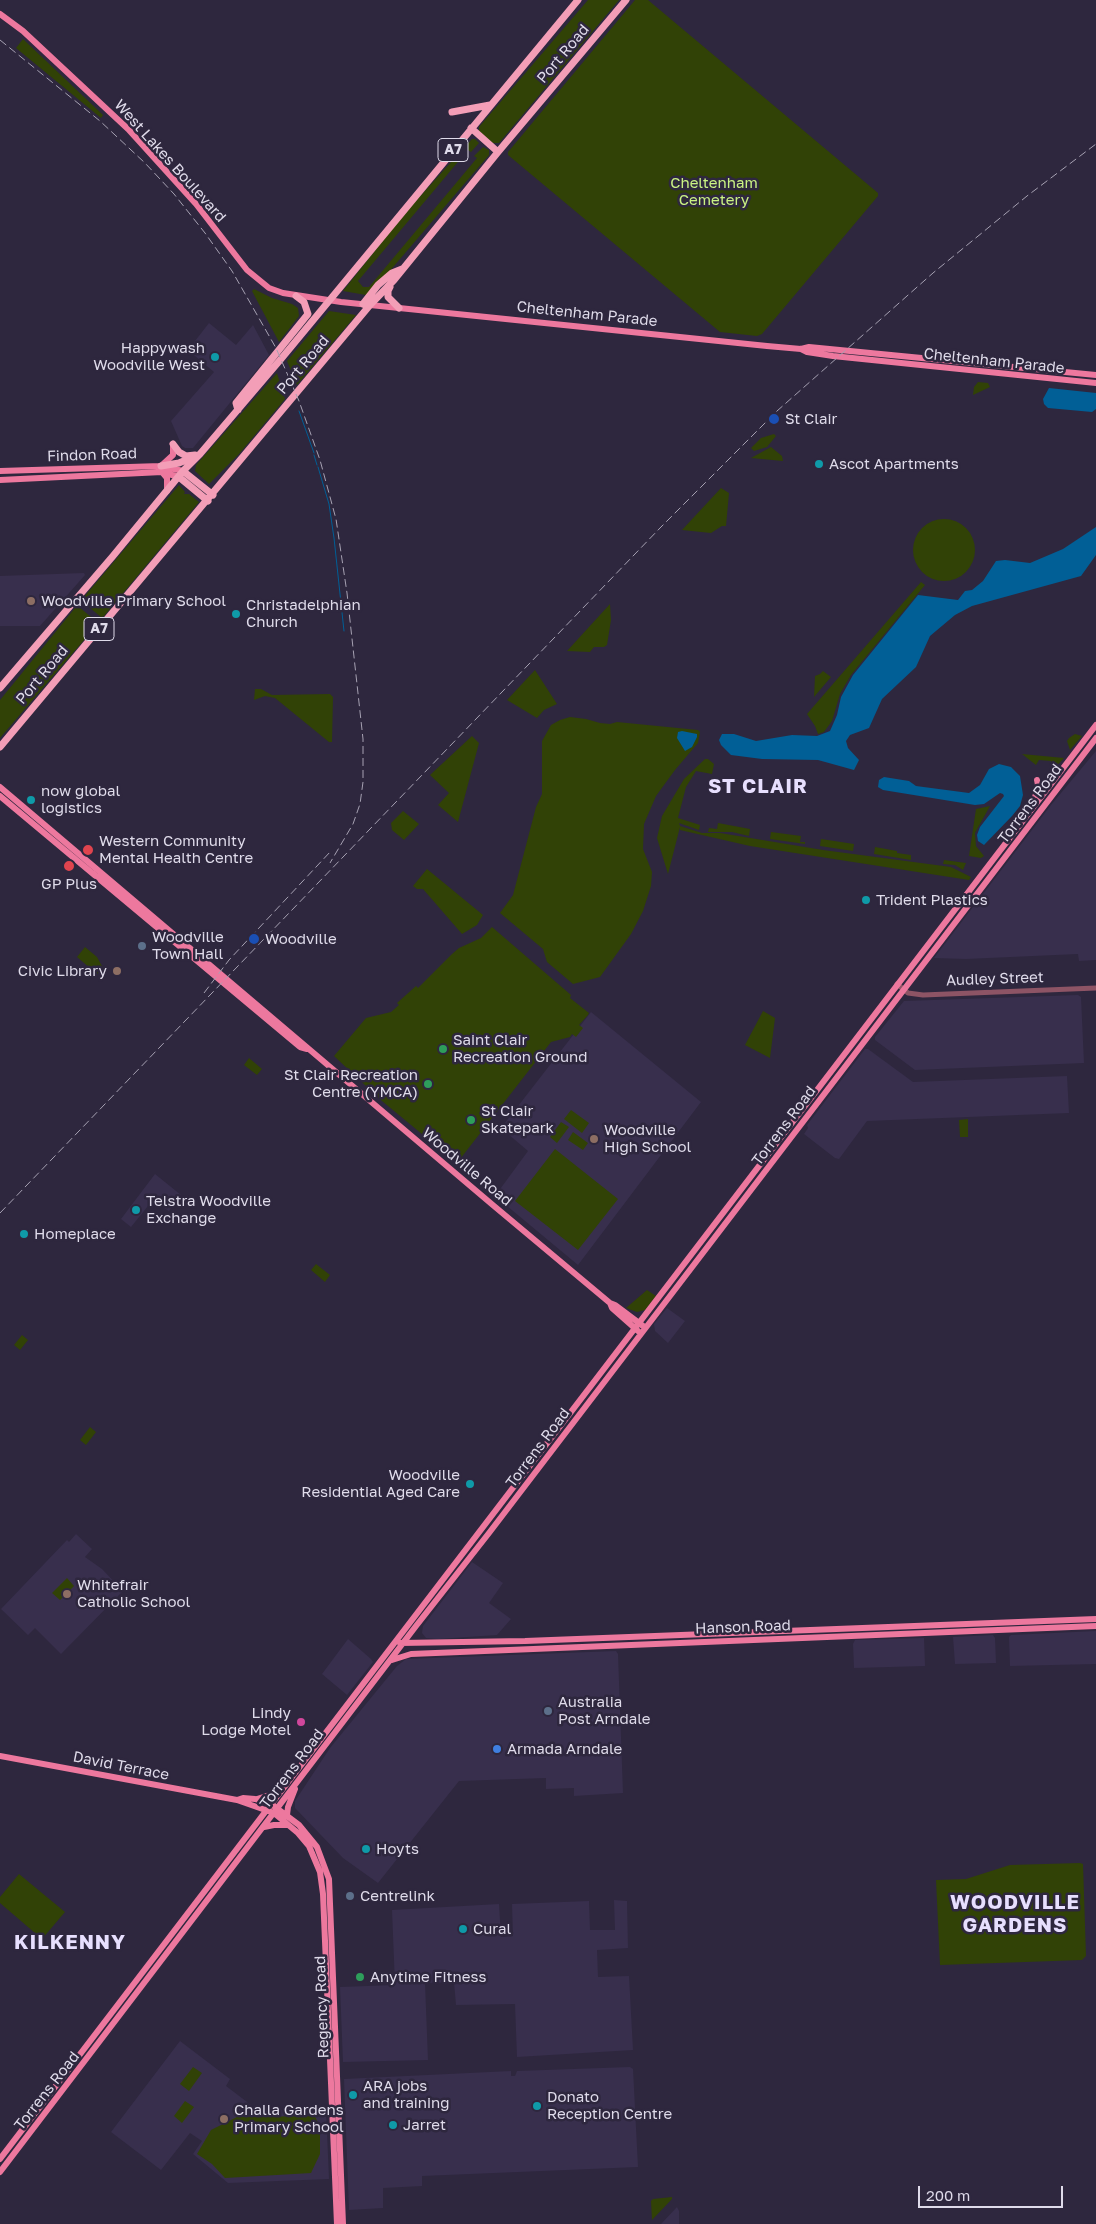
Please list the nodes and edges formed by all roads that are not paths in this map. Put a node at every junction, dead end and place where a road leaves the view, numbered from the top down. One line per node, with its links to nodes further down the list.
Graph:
1 (578, 0): 4 (highway, Port Road / A7)
2 (626, 0): 7 (highway, Port Road / A7)
3 (0, 14): 10 (main road, West Lakes Boulevard)
4 (490, 106): 5 (highway); 6 (highway, Port Road / A7)
5 (452, 112)
6 (471, 128): 7 (highway); 11 (highway, Port Road / A7)
7 (498, 152): 8 (highway, Port Road / A7)
8 (404, 268): 9 (highway, Port Road / A7); 12 (highway)
9 (394, 280): 12 (highway, Port Road / A7); 13 (highway)
10 (296, 296): 11 (main road, West Lakes Boulevard); 17 (highway)
11 (329, 301): 12 (main road, West Lakes Boulevard); 17 (highway, Port Road / A7)
12 (366, 304): 13 (main road, Cheltenham Parade); 25 (highway, Port Road / A7)
13 (399, 308): 14 (main road, Cheltenham Parade)
14 (801, 349): 15 (main road, Cheltenham Parade); 16 (main road, Cheltenham Parade)
15 (1096, 375)
16 (1096, 383)
17 (238, 410): 19 (highway, Port Road / A7)
18 (173, 444): 19 (highway); 20 (main road)
19 (200, 454): 20 (highway); 22 (highway, Port Road / A7)
20 (161, 469): 21 (main road, Findon Road); 22 (main road, Findon Road); 23 (main road, Findon Road); 24 (main road)
21 (0, 471)
22 (181, 474): 24 (highway, Port Road / A7); 25 (highway)
23 (0, 480)
24 (167, 492): 26 (highway, Port Road / A7)
25 (210, 498): 28 (highway, Port Road / A7)
26 (0, 688)
27 (1096, 725): 35 (main road, Torrens Road)
28 (14, 730): 30 (highway); 31 (highway, Port Road / A7)
29 (1096, 738): 36 (main road, Torrens Road)
30 (0, 741)
31 (0, 748)
32 (1036, 780): 35 (main road)
33 (0, 787): 40 (main road, Woodville Road)
34 (0, 796): 40 (main road, Woodville Road)
35 (1033, 806): 36 (main road, Torrens Road)
36 (926, 954): 37 (main road, Torrens Road); 39 (main road, Torrens Road)
37 (897, 984): 39 (street, Audley Street); 41 (main road, Torrens Road)
38 (1096, 988): 39 (street, Audley Street)
39 (904, 990): 42 (main road, Torrens Road)
40 (307, 1049): 43 (main road, Woodville Road)
41 (831, 1072): 42 (main road); 44 (main road, Torrens Road)
42 (839, 1075): 47 (main road, Torrens Road)
43 (610, 1303): 45 (main road, Woodville Road); 46 (main road, Woodville Road)
44 (647, 1313): 45 (main road); 46 (main road, Torrens Road)
45 (628, 1314): 46 (main road, Woodville Road)
46 (637, 1326): 47 (main road, Woodville Road); 54 (main road, Torrens Road)
47 (643, 1331): 50 (main road, Torrens Road)
48 (1096, 1619): 49 (main road, Hanson Road)
49 (1005, 1623): 52 (main road); 53 (main road, Hanson Road)
50 (416, 1626): 55 (main road); 56 (main road, Torrens Road)
51 (1096, 1626): 52 (main road, Hanson Road)
52 (1002, 1630): 57 (main road, Hanson Road)
53 (488, 1642): 55 (main road, Hanson Road); 57 (main road)
54 (394, 1643): 56 (main road, Hanson Road); 62 (main road, Torrens Road)
55 (424, 1644): 56 (main road, Hanson Road)
56 (401, 1645): 58 (main road, Hanson Road); 59 (main road, Torrens Road)
57 (498, 1650): 58 (main road, Hanson Road)
58 (462, 1651): 59 (main road)
59 (387, 1664): 61 (main road, Torrens Road)
60 (0, 1756): 64 (main road, David Terrace)
61 (296, 1785): 65 (main road, Torrens Road); 66 (main road)
62 (280, 1792): 63 (main road); 65 (main road, Torrens Road)
63 (255, 1799): 64 (main road, David Terrace); 65 (main road, David Terrace)
64 (237, 1800): 65 (main road, David Terrace)
65 (272, 1809): 66 (main road, Regency Road); 67 (main road, Regency Road); 68 (main road, Torrens Road); 69 (main road, Torrens Road)
66 (287, 1815): 74 (main road, Regency Road)
67 (288, 1826): 68 (main road); 73 (main road, Regency Road)
68 (264, 1827): 70 (main road, Torrens Road)
69 (184, 1919): 70 (main road); 71 (main road, Torrens Road)
70 (190, 1924): 72 (main road, Torrens Road)
71 (0, 2159)
72 (0, 2172)
73 (337, 2224)
74 (343, 2224)

